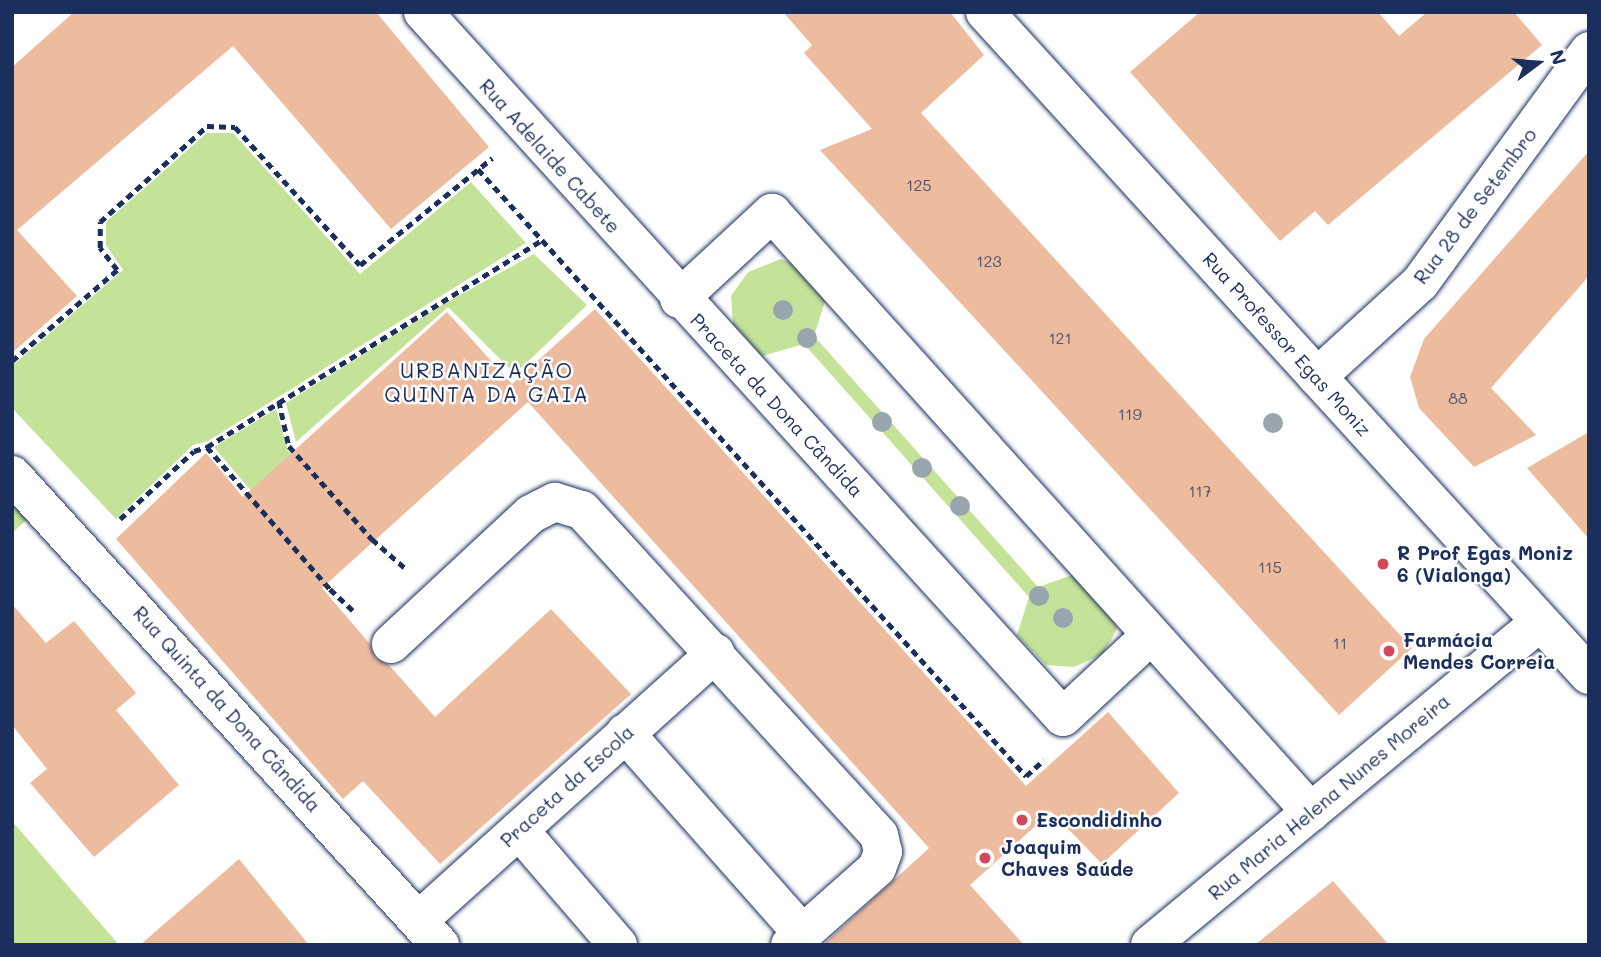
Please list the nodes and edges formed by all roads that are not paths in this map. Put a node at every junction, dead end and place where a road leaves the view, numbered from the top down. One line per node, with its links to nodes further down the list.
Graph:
1 (423, 12): 4 (street, Rua Adelaide Cabete)
2 (985, 12): 5 (street, Rua Professor Egas Moniz)
3 (1589, 51): 5 (street, Rua 28 de Setembro)
4 (679, 299): 8 (street, Praceta da Dona Cândida); 8 (street, Praceta da Dona Cândida)
5 (1317, 377): 7 (street, Rua Professor Egas Moniz)
6 (12, 475): 15 (street, Rua Quinta da Dona Cândida)
7 (1540, 622): 11 (street, Rua Professor Egas Moniz); 13 (street, Rua Maria Helena Nunes Moreira)
8 (1151, 635): 13 (street, Praceta da Dona Cândida)
9 (391, 644): 10 (street)
10 (716, 653): 12 (street, Praceta da Escola); 16 (street)
11 (1589, 675)
12 (625, 733): 14 (street, Praceta da Escola); 16 (street)
13 (1311, 811): 18 (street, Rua Maria Helena Nunes Moreira)
14 (519, 830): 15 (street, Praceta da Escola); 17 (street)
15 (429, 932)
16 (796, 939)
17 (618, 945)
18 (1150, 945)

